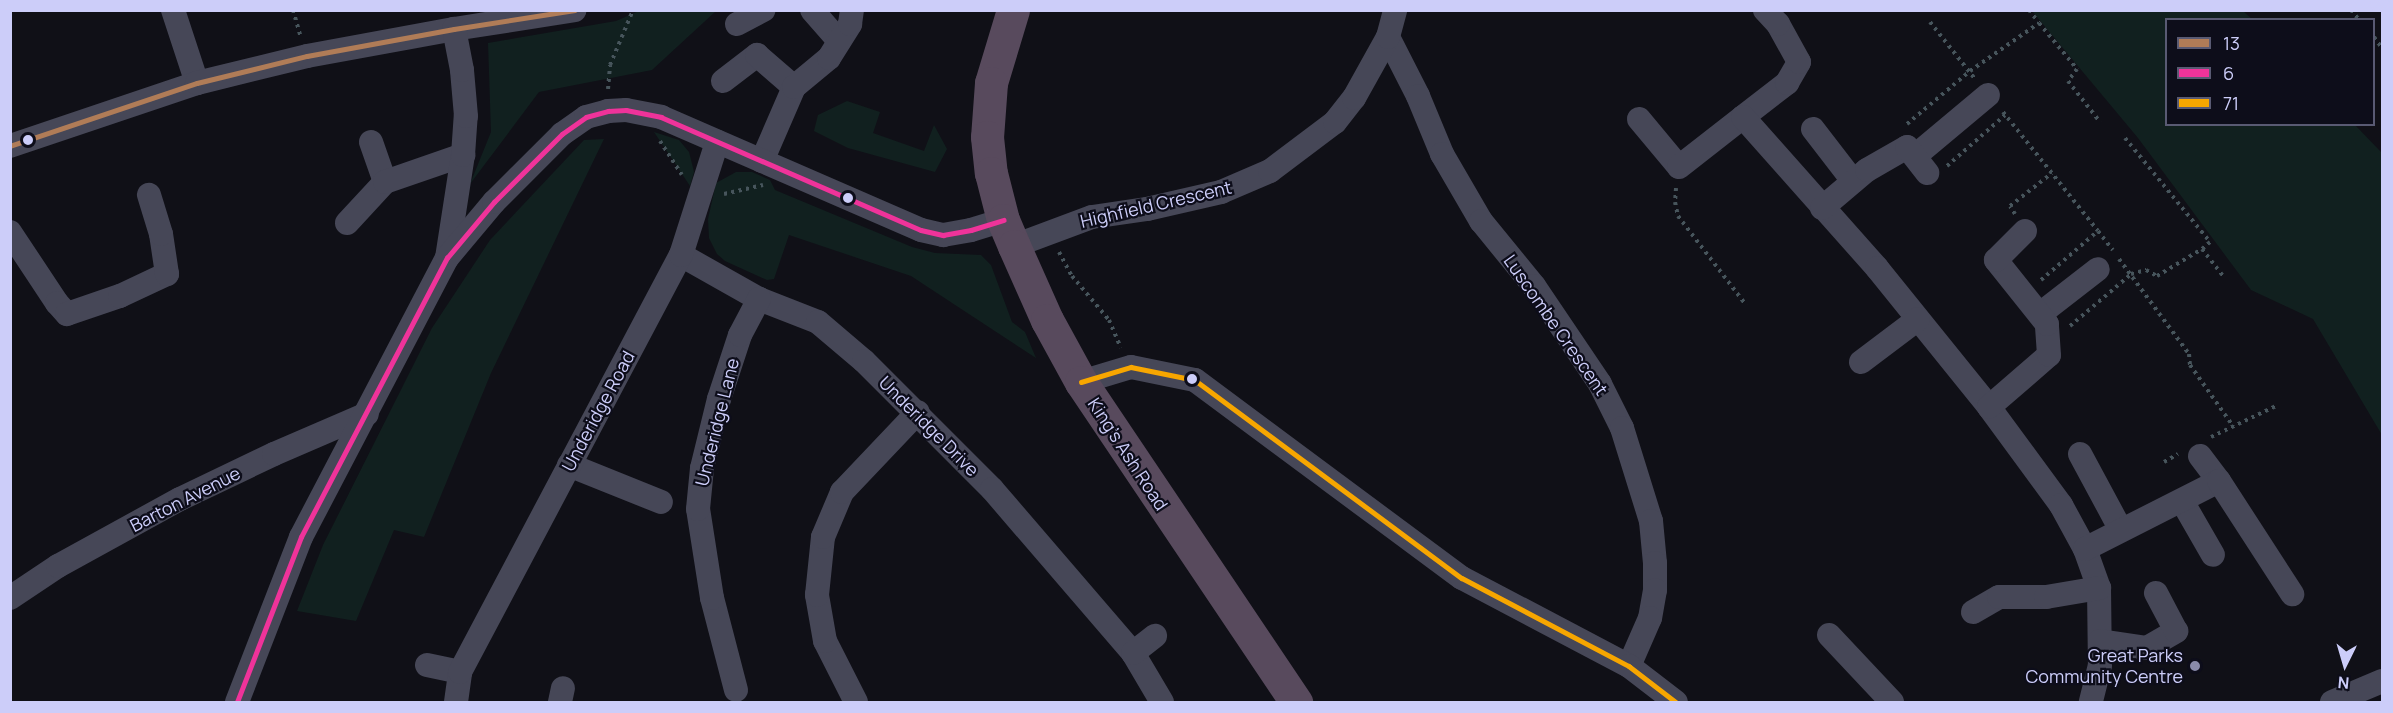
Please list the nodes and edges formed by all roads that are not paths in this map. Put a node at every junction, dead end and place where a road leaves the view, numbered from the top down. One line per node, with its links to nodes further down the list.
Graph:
1 (173, 10): 14 (street)
2 (575, 10): 10 (street)
3 (763, 10): 9 (street)
4 (812, 10): 12 (street)
5 (852, 10): 12 (street)
6 (1013, 10): 32 (highway, King's Ash Road)
7 (1395, 10): 11 (street, Highfield Crescent)
8 (1765, 10): 17 (street)
9 (737, 24)
10 (454, 29): 14 (street); 23 (street)
11 (1388, 37): 32 (street, Highfield Crescent); 63 (street, Luscombe Crescent)
12 (839, 41): 15 (street)
13 (723, 81): 15 (street)
14 (197, 83): 22 (street)
15 (794, 87): 24 (street)
16 (1988, 95): 25 (street)
17 (1743, 117): 18 (street); 28 (street)
18 (1639, 119)
19 (1813, 129): 25 (street)
20 (371, 142): 26 (street)
21 (717, 142): 24 (street, Highfield Crescent); 33 (street, Underidge Road); 34 (street, Highfield Crescent)
22 (10, 146)
23 (463, 155): 26 (street); 34 (street)
24 (762, 161): 32 (street, Highfield Crescent)
25 (1853, 181): 28 (street)
26 (385, 182): 29 (street)
27 (149, 195): 31 (street)
28 (1822, 208): 38 (street)
29 (347, 223)
30 (2025, 231): 37 (street)
31 (10, 232)
32 (1008, 233): 40 (highway, King's Ash Road)
33 (681, 255): 36 (street, Underidge Drive); 46 (street, Underidge Road)
34 (447, 258): 43 (street)
35 (2098, 269): 37 (street)
36 (759, 299): 42 (street, Underidge Drive); 66 (street, Underidge Lane)
37 (2040, 314): 41 (street)
38 (1918, 319): 39 (street); 41 (street)
39 (1861, 362)
40 (1081, 382): 63 (street); 71 (highway, King's Ash Road)
41 (1989, 407): 51 (street)
42 (918, 412): 61 (street, Underidge Drive); 69 (street)
43 (367, 414): 56 (street, Barton Avenue); 67 (street)
44 (2196, 450): 47 (street)
45 (2080, 454): 50 (street)
46 (569, 465): 49 (street); 64 (street, Underidge Road)
47 (2219, 481): 48 (street); 55 (street)
48 (2182, 501): 50 (street); 52 (street)
49 (661, 502)
50 (2121, 530): 51 (street)
51 (2085, 549): 53 (street)
52 (2213, 555)
53 (2099, 588): 57 (street); 60 (street)
54 (2156, 593): 60 (street)
55 (2292, 594)
56 (10, 598)
57 (1973, 612)
58 (1829, 635): 73 (street)
59 (1155, 636): 61 (street)
60 (2100, 640): 74 (street)
61 (1133, 653): 70 (street, Underidge Drive)
62 (427, 665): 64 (street)
63 (1629, 666): 72 (street)
64 (460, 672): 68 (street, Underidge Road)
65 (2382, 681): 75 (street)
66 (735, 690)
67 (237, 702)
68 (456, 702)
69 (856, 702)
70 (1162, 702)
71 (1296, 702)
72 (1676, 702)
73 (1890, 702)
74 (2091, 702)
75 (2332, 702)

